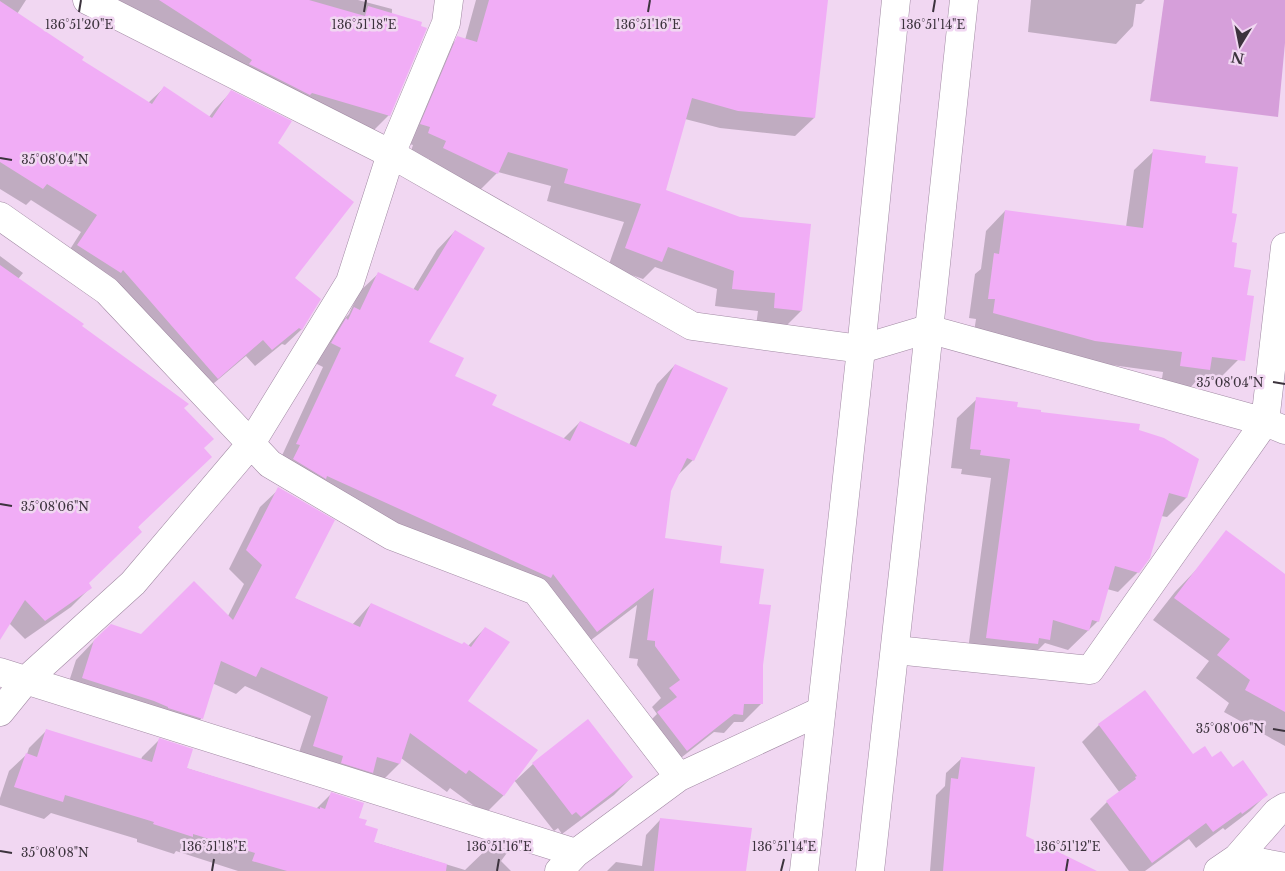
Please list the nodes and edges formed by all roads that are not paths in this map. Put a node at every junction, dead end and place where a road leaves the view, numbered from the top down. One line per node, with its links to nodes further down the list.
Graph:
1 (87, 0): 5 (street)
2 (449, 0): 5 (street)
3 (896, 0): 9 (street)
4 (964, 0): 8 (street)
5 (391, 154): 9 (street); 11 (street)
6 (0, 216): 11 (street)
7 (1285, 247): 10 (street)
8 (928, 329): 9 (street); 10 (street); 12 (street)
9 (861, 348): 15 (street)
10 (1275, 426): 12 (street)
11 (250, 446): 14 (street); 17 (street)
12 (896, 650): 23 (street)
13 (0, 672): 14 (street)
14 (26, 680): 16 (street); 19 (street)
15 (821, 711): 17 (street); 22 (street)
16 (0, 712)
17 (679, 777): 19 (street)
18 (1285, 807): 20 (street)
19 (567, 862)
20 (1227, 864): 21 (street)
21 (1285, 867)
22 (804, 871)
23 (870, 871)

